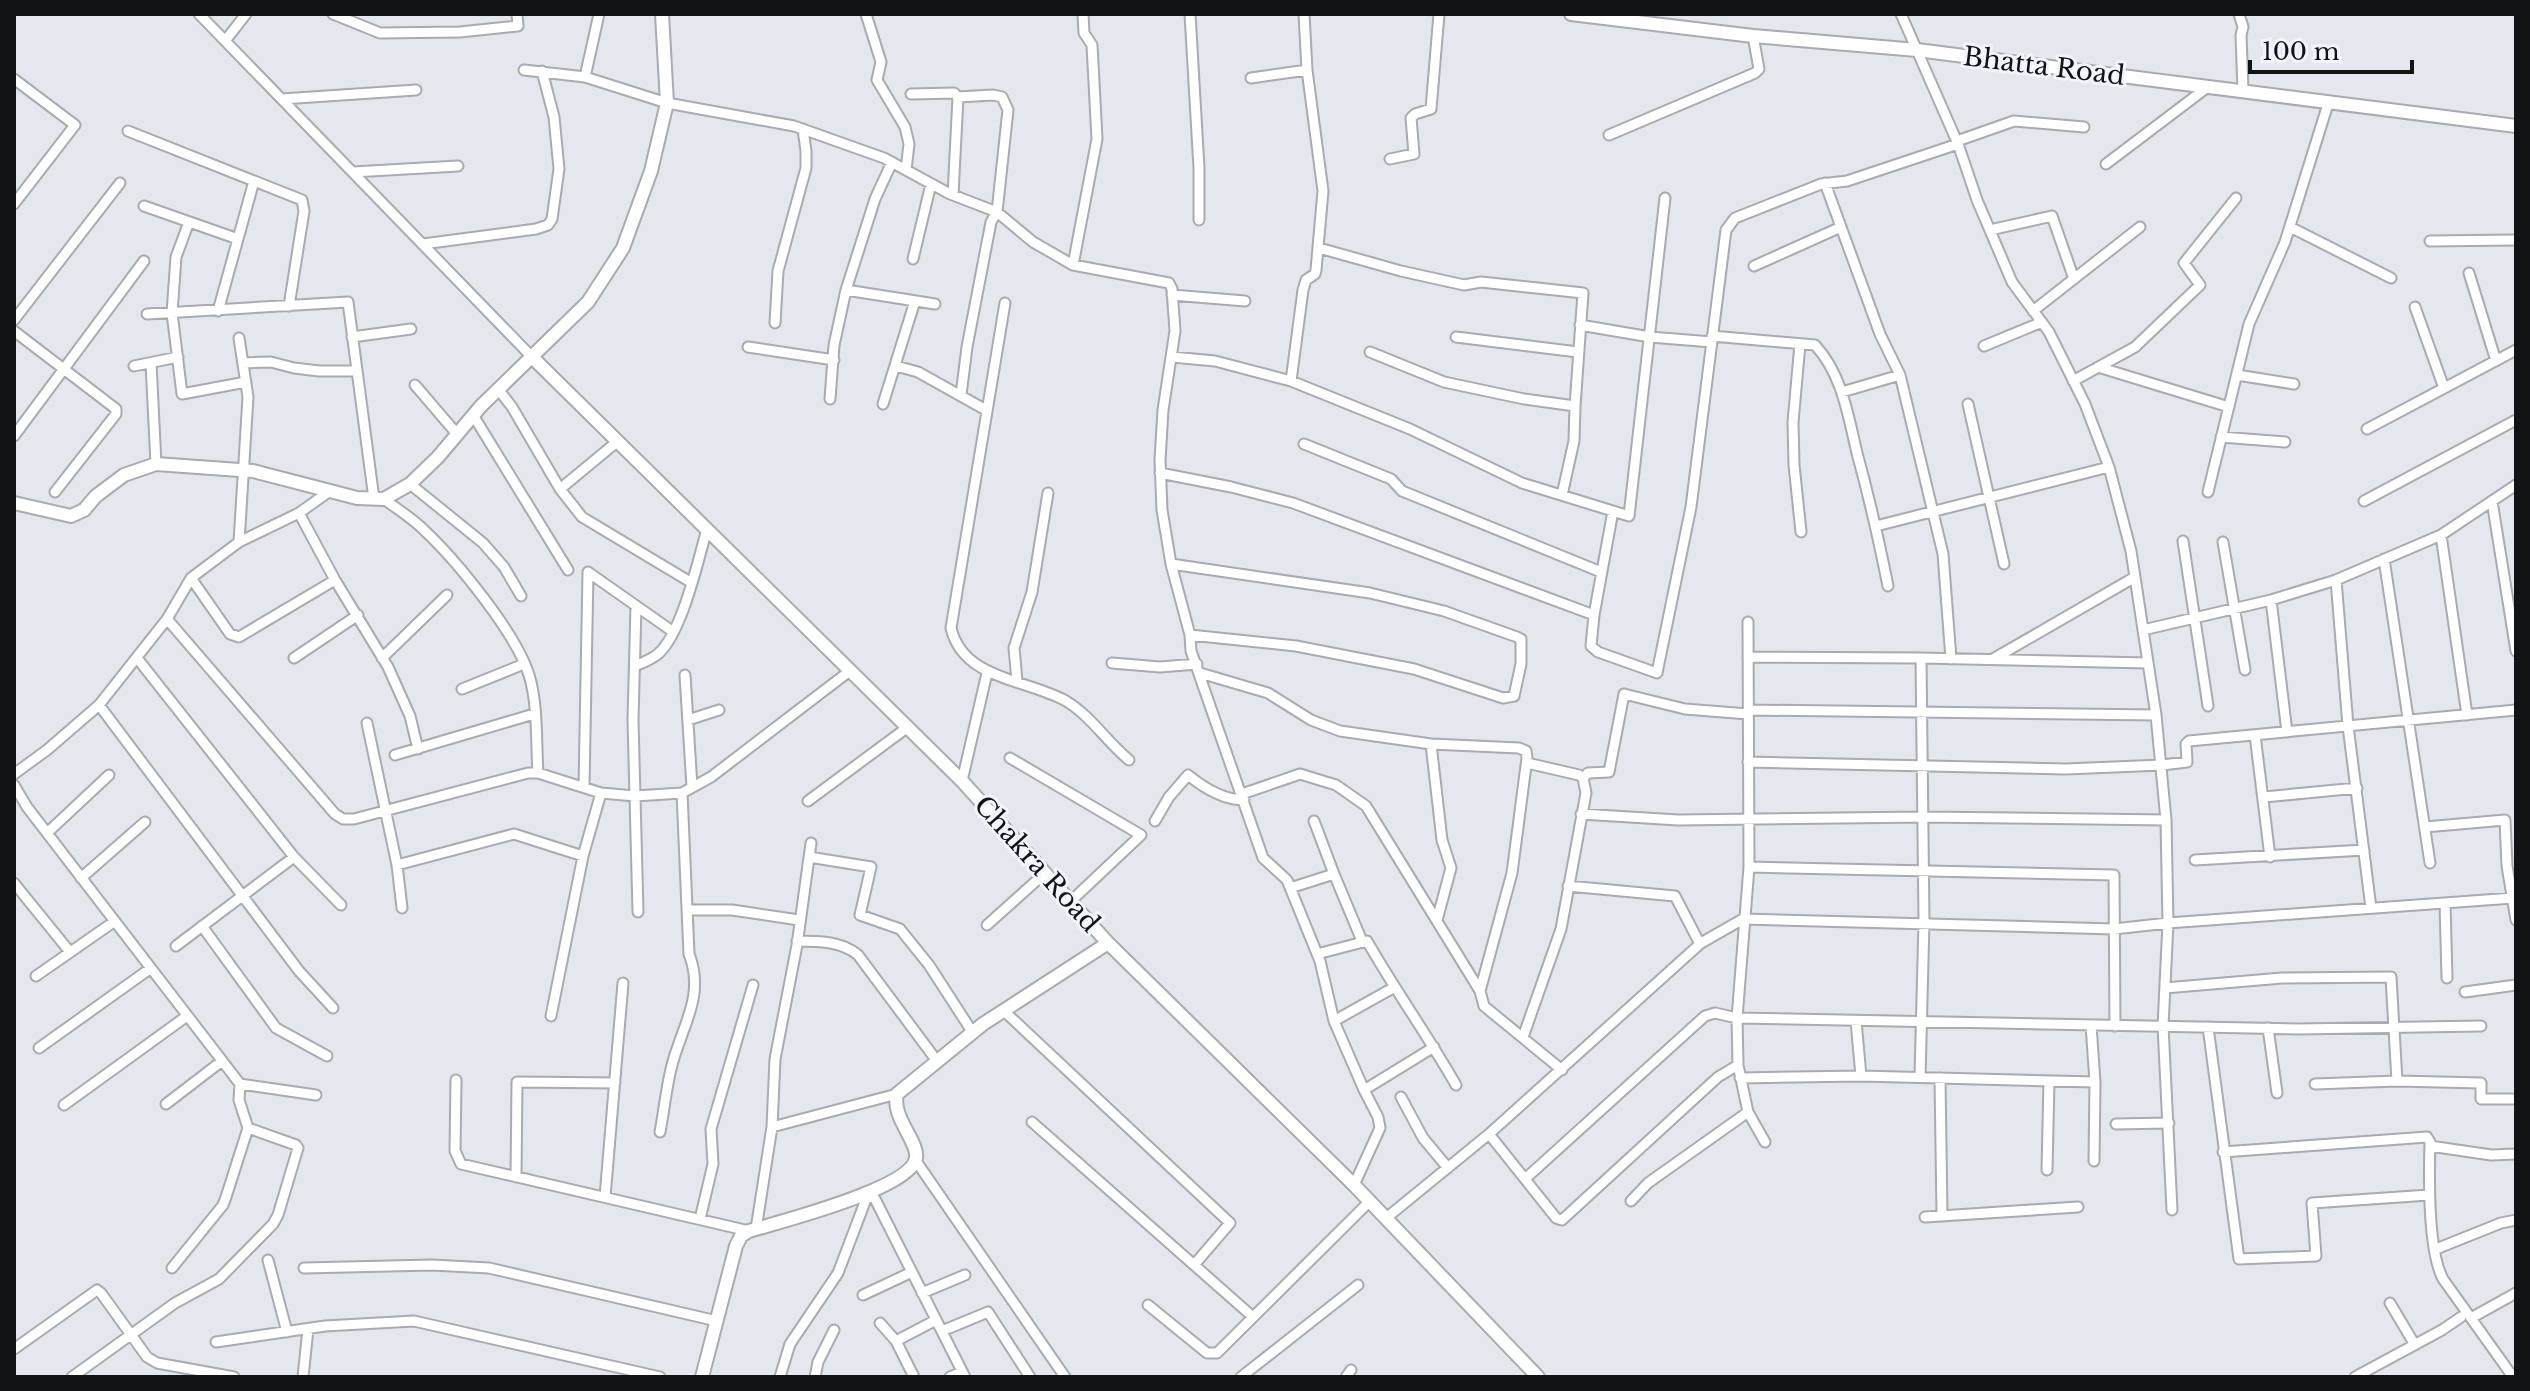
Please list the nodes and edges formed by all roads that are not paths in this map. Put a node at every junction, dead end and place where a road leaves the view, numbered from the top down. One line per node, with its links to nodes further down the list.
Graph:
1 (199, 14): 17 (street)
2 (246, 14): 17 (street)
3 (333, 14): 4 (street)
4 (517, 14)
5 (599, 14): 22 (street)
6 (662, 14): 31 (main road)
7 (866, 14): 43 (street)
8 (1083, 14): 68 (street)
9 (1190, 14): 55 (street)
10 (1304, 14): 20 (street)
11 (1439, 14): 39 (street)
12 (1571, 14): 15 (main road, Bhatta Road)
13 (1901, 14): 18 (street)
14 (2239, 14): 27 (street)
15 (1630, 18): 16 (main road, Bhatta Road)
16 (1753, 36): 18 (main road, Bhatta Road); 37 (street)
17 (225, 41): 30 (street)
18 (1917, 50): 25 (main road, Bhatta Road); 38 (street)
19 (524, 70): 21 (street)
20 (1307, 70): 23 (street); 65 (street)
21 (542, 71): 22 (street); 64 (street)
22 (585, 77): 31 (street)
23 (1251, 78)
24 (16, 85): 52 (street)
25 (2209, 86): 27 (main road, Bhatta Road); 41 (street)
26 (416, 90): 30 (street)
27 (2243, 90): 32 (main road, Bhatta Road)
28 (911, 94): 29 (street)
29 (958, 97): 49 (street); 54 (street)
30 (282, 99): 44 (street)
31 (667, 103): 35 (street); 102 (main road)
32 (2328, 104): 33 (main road, Bhatta Road); 59 (street)
33 (2516, 126)
34 (2084, 127): 38 (street)
35 (803, 129): 40 (street); 87 (street)
36 (128, 131): 45 (street)
37 (1609, 135)
38 (1958, 142): 47 (street); 60 (street)
39 (1390, 159)
40 (892, 162): 43 (street); 73 (street)
41 (2106, 164)
42 (458, 166): 44 (street)
43 (906, 170): 48 (street)
44 (353, 172): 64 (street)
45 (254, 181): 61 (street); 79 (street)
46 (120, 183): 85 (street)
47 (1825, 183): 57 (street); 95 (street)
48 (931, 184): 49 (street); 66 (street)
49 (953, 195): 54 (street)
50 (1665, 198): 93 (street)
51 (2236, 198): 111 (street)
52 (14, 204)
53 (144, 206): 56 (street)
54 (997, 212): 68 (street); 124 (street)
55 (1199, 220)
56 (189, 222): 61 (street); 83 (street)
57 (1841, 227): 69 (street); 114 (street)
58 (2140, 227): 72 (street)
59 (2290, 227): 71 (street); 115 (street)
60 (1990, 230): 72 (street); 82 (street)
61 (238, 239): 81 (street)
62 (2516, 240): 63 (street)
63 (2430, 241)
64 (423, 244): 102 (street)
65 (1319, 248): 88 (street); 116 (street)
66 (913, 259)
67 (144, 261): 112 (street)
68 (1073, 265): 74 (street)
69 (1754, 266)
70 (2469, 273): 106 (street)
71 (2391, 278)
72 (2074, 279): 82 (street)
73 (846, 290): 75 (street); 105 (street)
74 (1172, 295): 76 (street); 104 (street)
75 (915, 301): 78 (street); 110 (street)
76 (1245, 301)
77 (1005, 303): 130 (street)
78 (935, 304)
79 (289, 306): 81 (street); 91 (street)
80 (2415, 307): 121 (street)
81 (218, 311): 83 (street)
82 (2033, 311): 86 (street)
83 (172, 313): 84 (street); 103 (street)
84 (147, 314)
85 (14, 320)
86 (2042, 322): 97 (street); 117 (street)
87 (775, 323)
88 (1580, 325): 93 (street); 101 (street)
89 (411, 329): 91 (street)
90 (14, 331): 112 (street)
91 (352, 337): 113 (street)
92 (1456, 337): 101 (street)
93 (1650, 337): 95 (street); 157 (street)
94 (239, 338): 108 (street)
95 (1712, 339): 96 (street); 184 (street)
96 (1800, 344): 123 (street); 162 (street)
97 (1984, 346)
98 (748, 347): 105 (street)
99 (2516, 350): 106 (street)
100 (1370, 352): 128 (street)
101 (1578, 352): 128 (street)
102 (531, 356): 122 (main road); 137 (main road, Chakra Road)
103 (178, 357): 107 (street); 118 (street)
104 (1172, 357): 116 (street); 143 (street)
105 (834, 360): 125 (street)
106 (2496, 361): 121 (street)
107 (151, 363): 109 (street); 140 (street)
108 (243, 363): 113 (street); 118 (street)
109 (134, 366)
110 (896, 366): 124 (street); 126 (street)
111 (2098, 367): 117 (street); 129 (street)
112 (64, 369): 135 (street); 148 (street)
113 (357, 371): 152 (street)
114 (1900, 375): 123 (street); 159 (street)
115 (2237, 375): 119 (street); 129 (street)
116 (1291, 381): 151 (street)
117 (2073, 381): 141 (street)
118 (246, 382): 142 (street)
119 (2294, 384)
120 (415, 385): 134 (street)
121 (2444, 388): 133 (street)
122 (498, 389): 131 (main road); 146 (street)
123 (1842, 392): 160 (street)
124 (961, 395): 130 (street)
125 (830, 399)
126 (883, 404)
127 (1968, 404): 153 (street)
128 (1575, 406): 151 (street)
129 (2229, 407): 136 (street)
130 (986, 410): 206 (street)
131 (473, 415): 134 (main road); 170 (street)
132 (2516, 420): 154 (street)
133 (2367, 429)
134 (457, 434): 144 (main road)
135 (14, 436)
136 (2221, 437): 138 (street); 149 (street)
137 (618, 441): 146 (street); 161 (main road, Chakra Road)
138 (2285, 442)
139 (1304, 444): 171 (street)
140 (156, 464): 142 (main road); 156 (main road)
141 (2109, 467): 153 (street); 172 (street)
142 (243, 471): 147 (main road); 165 (street)
143 (1160, 473): 168 (street); 184 (street)
144 (410, 484): 152 (main road); 179 (street)
145 (2516, 485): 155 (street)
146 (560, 489): 176 (street)
147 (330, 491): 152 (main road); 158 (street)
148 (55, 492)
149 (2208, 492)
150 (1048, 493): 208 (street)
151 (1562, 495): 157 (street)
152 (379, 499): 201 (street)
153 (1989, 499): 159 (street); 169 (street)
154 (2364, 501)
155 (2492, 501): 163 (street); 191 (street)
156 (14, 503)
157 (1613, 511): 171 (street)
158 (299, 513): 165 (street); 174 (street)
159 (1932, 513): 160 (street); 197 (street)
160 (1876, 526): 177 (street)
161 (707, 529): 176 (street); 204 (main road, Chakra Road)
162 (1801, 532)
163 (2441, 535): 167 (street); 218 (street)
164 (2183, 541): 185 (street)
165 (239, 542): 173 (street)
166 (2223, 542): 182 (street)
167 (2384, 559): 175 (street); 220 (street)
168 (1171, 564): 190 (street); 190 (street)
169 (2004, 564)
170 (568, 570)
171 (1601, 572): 184 (street)
172 (2135, 577): 188 (street); 198 (street)
173 (191, 578): 174 (street); 186 (street)
174 (335, 580): 183 (street)
175 (2336, 580): 180 (street); 222 (street)
176 (692, 583): 189 (street)
177 (1888, 586)
178 (447, 595): 195 (street)
179 (521, 596)
180 (2271, 600): 182 (street); 224 (street)
181 (636, 606): 189 (street); 202 (street); 241 (street)
182 (2233, 609): 185 (street); 205 (street)
183 (358, 615): 194 (street); 195 (street)
184 (1594, 615)
185 (2195, 618): 188 (street); 211 (street)
186 (167, 619): 193 (street); 250 (street)
187 (1748, 622): 192 (street)
188 (2143, 630): 200 (street)
189 (672, 631): 202 (street)
190 (1190, 635): 203 (street)
191 (2516, 651)
192 (1748, 657): 196 (street); 214 (street)
193 (137, 658): 210 (street); 263 (street)
194 (294, 658)
195 (382, 658): 227 (street)
196 (1921, 658): 197 (street); 216 (street)
197 (1951, 659): 198 (street)
198 (1993, 659): 200 (street)
199 (1112, 663): 203 (street)
200 (2148, 663): 217 (street)
201 (524, 664): 209 (street); 215 (street)
202 (635, 666): 246 (street)
203 (1198, 668): 226 (street); 247 (street)
204 (851, 670): 223 (main road, Chakra Road); 242 (street)
205 (2245, 670)
206 (987, 673): 208 (street); 239 (street)
207 (685, 675): 219 (street)
208 (1017, 681): 230 (street)
209 (462, 689)
210 (99, 705): 236 (street); 278 (street)
211 (2208, 706)
212 (719, 710): 219 (street)
213 (2516, 710): 218 (street)
214 (1748, 712): 216 (street); 231 (street); 238 (street)
215 (534, 714): 227 (street); 235 (street)
216 (1922, 714): 217 (street); 234 (street)
217 (2156, 715): 233 (street)
218 (2467, 715): 220 (street)
219 (688, 720): 242 (street)
220 (2410, 720): 222 (street); 258 (street)
221 (367, 723): 250 (street)
222 (2348, 726): 224 (street); 243 (street)
223 (908, 727): 239 (main road, Chakra Road); 249 (street)
224 (2287, 732): 225 (street)
225 (2255, 735): 233 (street); 248 (street)
226 (1431, 744): 232 (street); 289 (street)
227 (418, 749): 228 (street)
228 (395, 755)
229 (1010, 758): 280 (street)
230 (1129, 760)
231 (1748, 762): 234 (street); 253 (street)
232 (1527, 763): 238 (street); 312 (street)
233 (2162, 765): 234 (street); 254 (street)
234 (1923, 767): 252 (street)
235 (538, 773): 241 (street); 250 (street)
236 (14, 774)
237 (109, 775): 259 (street)
238 (1583, 778): 251 (street)
239 (962, 781): 272 (main road, Chakra Road)
240 (14, 785): 259 (street)
241 (584, 787): 244 (street)
242 (692, 787): 245 (street)
243 (2357, 788): 248 (street); 261 (street)
244 (601, 793): 246 (street); 262 (street)
245 (682, 793): 246 (street); 285 (street)
246 (635, 796): 286 (street)
247 (1243, 797): 255 (street); 277 (street); 289 (street)
248 (2264, 797): 265 (street)
249 (808, 801)
250 (385, 810): 268 (street)
251 (1581, 814): 253 (street); 276 (street)
252 (1923, 817): 253 (street); 254 (street); 271 (street)
253 (1749, 818): 270 (street)
254 (2166, 820): 293 (street)
255 (1155, 821)
256 (1314, 821): 273 (street)
257 (145, 822): 274 (street)
258 (2425, 827): 267 (street); 269 (street)
259 (47, 833): 274 (street)
260 (811, 843): 264 (street)
261 (2364, 850): 265 (street); 284 (street)
262 (583, 856): 268 (street); 317 (street)
263 (294, 857): 278 (street); 282 (street)
264 (809, 857): 288 (street); 329 (street)
265 (2270, 857): 266 (street)
266 (2195, 860)
267 (2430, 863)
268 (397, 865): 283 (street)
269 (2512, 865): 279 (street)
270 (1749, 867): 271 (street); 287 (street)
271 (1924, 869): 292 (street); 296 (street)
272 (1045, 873): 280 (main road, Chakra Road); 294 (street)
273 (1334, 874): 277 (street); 298 (street)
274 (81, 878): 291 (street)
275 (14, 883): 302 (street)
276 (1568, 886): 300 (street); 330 (street)
277 (1290, 888): 303 (street)
278 (242, 895): 295 (street); 314 (street)
279 (2513, 898): 281 (street); 290 (street)
280 (1071, 901): 299 (main road, Chakra Road)
281 (2445, 903): 284 (street); 306 (street)
282 (341, 905)
283 (402, 908)
284 (2371, 908): 293 (street)
285 (687, 910): 288 (street); 364 (street)
286 (638, 912)
287 (1743, 919): 292 (street); 300 (street); 318 (street)
288 (799, 920): 297 (street)
289 (1437, 920): 312 (street)
290 (2516, 920)
291 (115, 921): 302 (street); 304 (street)
292 (1924, 922): 296 (street); 321 (street)
293 (2168, 923): 296 (street); 311 (street)
294 (987, 925)
295 (202, 926): 301 (street); 333 (street)
296 (2114, 929): 323 (street)
297 (797, 941): 335 (street); 362 (street)
298 (1362, 941): 303 (street); 310 (street)
299 (1108, 943): 315 (main road); 376 (main road, Chakra Road)
300 (1700, 944): 337 (street)
301 (176, 946)
302 (70, 952): 305 (street)
303 (1317, 954): 319 (street)
304 (151, 968): 316 (street); 332 (street)
305 (36, 976)
306 (2447, 978)
307 (623, 983): 346 (street)
308 (753, 985): 386 (street)
309 (2516, 985): 313 (street)
310 (1393, 988): 319 (street); 331 (street)
311 (2165, 988): 324 (street); 327 (street)
312 (1480, 991): 330 (street)
313 (2465, 992)
314 (333, 1008)
315 (1004, 1011): 329 (main road); 392 (street)
316 (187, 1016): 334 (street); 357 (street)
317 (551, 1016)
318 (1737, 1018): 320 (street); 336 (street); 375 (street)
319 (1334, 1021): 350 (street)
320 (1856, 1021): 321 (street); 338 (street)
321 (1921, 1023): 322 (street); 339 (street)
322 (2091, 1025): 323 (street); 345 (street)
323 (2115, 1026): 324 (street)
324 (2163, 1026): 326 (street); 360 (street)
325 (2481, 1026): 327 (street)
326 (2208, 1027): 328 (street); 368 (street)
327 (2395, 1027): 328 (street); 344 (street)
328 (2268, 1028): 351 (street)
329 (973, 1033): 335 (main road)
330 (1523, 1037): 337 (street)
331 (1434, 1047): 349 (street); 350 (street)
332 (39, 1048)
333 (327, 1056)
334 (222, 1061): 347 (street); 356 (street)
335 (937, 1061): 352 (main road)
336 (1738, 1065): 340 (street); 375 (street)
337 (1562, 1070): 365 (street)
338 (1861, 1076): 339 (street); 340 (street)
339 (1920, 1077): 341 (street)
340 (1740, 1078): 358 (street)
341 (1940, 1078): 343 (street); 384 (street)
342 (456, 1080): 374 (street)
343 (2049, 1081): 345 (street); 373 (street)
344 (2397, 1081): 348 (street); 355 (street)
345 (2095, 1082): 371 (street)
346 (615, 1083): 374 (street); 379 (street)
347 (240, 1084): 353 (street); 363 (street)
348 (2315, 1084)
349 (1456, 1085)
350 (1364, 1090): 376 (street)
351 (2277, 1093)
352 (897, 1094): 362 (street); 370 (main road)
353 (316, 1095)
354 (1401, 1097): 372 (street)
355 (2516, 1099)
356 (166, 1104)
357 (64, 1105)
358 (1748, 1112): 366 (street); 380 (street)
359 (1032, 1122): 392 (street)
360 (2169, 1123): 361 (street); 383 (street)
361 (2116, 1124)
362 (772, 1127): 389 (street)
363 (248, 1128): 393 (street); 412 (street)
364 (660, 1132)
365 (1489, 1134): 372 (street); 375 (street)
366 (1765, 1142)
367 (2430, 1146): 368 (street); 369 (street); 378 (street)
368 (2223, 1152): 378 (street)
369 (2516, 1154)
370 (916, 1161): 377 (main road); 429 (street)
371 (2094, 1161)
372 (1448, 1168): 387 (street)
373 (2047, 1170)
374 (516, 1177): 379 (street)
375 (1525, 1179)
376 (1354, 1185): 381 (main road, Chakra Road)
377 (868, 1194): 389 (main road); 395 (street); 424 (street)
378 (2429, 1195): 390 (street)
379 (605, 1197): 386 (street)
380 (1631, 1201)
381 (1369, 1202): 387 (main road, Chakra Road); 403 (street)
382 (2078, 1207): 384 (street)
383 (2172, 1210)
384 (1942, 1215): 385 (street)
385 (1925, 1217)
386 (700, 1219): 389 (street)
387 (1385, 1219): 431 (main road, Chakra Road)
388 (2516, 1220): 390 (street)
389 (752, 1230): 406 (main road)
390 (2436, 1249): 404 (street)
391 (268, 1260): 411 (street)
392 (1194, 1265): 403 (street)
393 (172, 1268)
394 (304, 1268): 406 (street)
395 (912, 1272): 398 (street); 400 (street)
396 (965, 1275): 398 (street)
397 (1358, 1285): 430 (street)
398 (922, 1293): 405 (street)
399 (2516, 1293): 404 (street)
400 (863, 1295)
401 (2390, 1303): 415 (street)
402 (1148, 1305): 403 (street)
403 (1253, 1317)
404 (2466, 1317): 415 (street); 418 (street)
405 (936, 1320): 410 (street); 413 (street)
406 (717, 1321): 423 (main road)
407 (880, 1323): 413 (street)
408 (308, 1329): 411 (street); 421 (street); 422 (street)
409 (834, 1330): 425 (street)
410 (942, 1331): 417 (street); 428 (street)
411 (287, 1332): 414 (street)
412 (131, 1336): 416 (street); 419 (street); 420 (street)
413 (896, 1341): 426 (street)
414 (216, 1342)
415 (2415, 1345): 432 (street)
416 (14, 1349)
417 (963, 1375): 427 (street)
418 (2508, 1376)
419 (72, 1377)
420 (234, 1377)
421 (303, 1377)
422 (660, 1377)
423 (702, 1377)
424 (780, 1377)
425 (815, 1377)
426 (914, 1377)
427 (950, 1377)
428 (1030, 1377)
429 (1065, 1377)
430 (1241, 1377)
431 (1538, 1377)
432 (2355, 1377)

